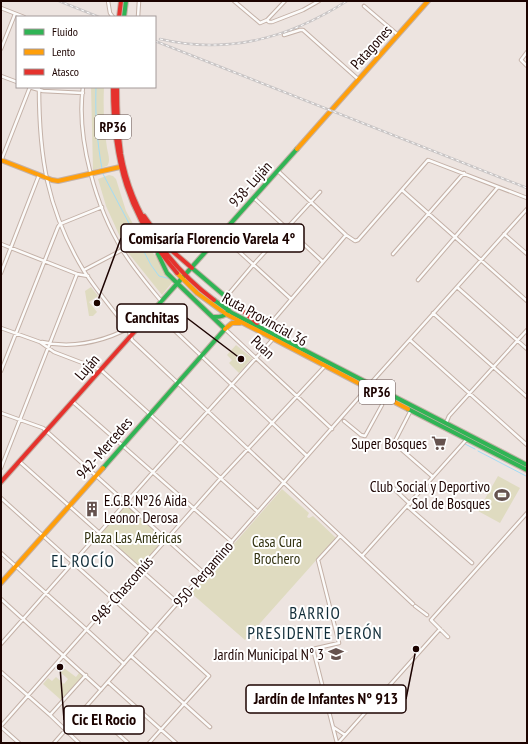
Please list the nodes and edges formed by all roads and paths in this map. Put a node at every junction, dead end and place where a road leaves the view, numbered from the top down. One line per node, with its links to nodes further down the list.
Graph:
1 (108, 1): 13 (street)
2 (121, 1): 14 (main road)
3 (126, 1): 15 (main road)
4 (139, 1): 16 (street)
5 (235, 1): 17 (street)
6 (285, 1): 17 (street)
7 (319, 1): 17 (street)
8 (428, 1): 19 (main road, Patagones)
9 (364, 6): 19 (street)
10 (1, 8): 11 (street)
11 (15, 14): 12 (street); 20 (street)
12 (21, 16)
13 (112, 16)
14 (119, 16)
15 (124, 16)
16 (138, 16)
17 (267, 20)
18 (284, 35): 24 (street)
19 (398, 35): 24 (main road, Patagones)
20 (1, 49)
21 (527, 52): 22 (street)
22 (527, 66)
23 (1, 76): 25 (street)
24 (358, 79): 32 (main road, Patagones)
25 (16, 82)
26 (30, 88): 33 (street)
27 (83, 88): 31 (street)
28 (113, 88): 34 (main road, Ruta Provincial 36 / RP36)
29 (117, 88): 48 (main road, Ruta Provincial 36 / RP36)
30 (39, 89): 31 (street); 39 (street)
31 (83, 93): 37 (street)
32 (326, 115): 35 (main road, 938- Luján)
33 (1, 160): 38 (main road)
34 (120, 167): 37 (main road); 55 (main road, Ruta Provincial 36 / RP36)
35 (278, 171): 43 (main road, 938- Luján); 45 (street)
36 (464, 173): 40 (street); 41 (street); 49 (street)
37 (91, 174): 39 (main road); 46 (street)
38 (39, 175): 39 (main road); 58 (street)
39 (46, 178): 50 (street)
40 (498, 187): 44 (street); 56 (street)
41 (402, 190): 49 (street); 54 (street)
42 (320, 192): 45 (street)
43 (254, 198): 51 (street); 53 (main road, 938- Luján)
44 (527, 198)
45 (311, 202): 51 (street); 54 (street)
46 (102, 207): 50 (street); 59 (street)
47 (527, 209): 52 (street, 950- Pergamino)
48 (139, 210): 66 (main road); 71 (main road, Ruta Provincial 36 / RP36)
49 (428, 214): 56 (street); 60 (street)
50 (60, 224): 63 (street); 67 (street)
51 (287, 228): 64 (street); 65 (street)
52 (504, 234): 61 (street); 62 (street, 950- Pergamino)
53 (220, 235): 65 (street); 66 (main road, 938- Luján)
54 (346, 235): 64 (street)
55 (149, 236): 71 (main road, Ruta Provincial 36 / RP36); 73 (main road, Puan)
56 (454, 237): 62 (street); 72 (street)
57 (1, 244): 58 (street)
58 (11, 248): 63 (street); 68 (street)
59 (122, 250): 67 (street); 78 (street)
60 (393, 254)
61 (527, 254)
62 (480, 260): 74 (street, 950- Pergamino); 77 (street)
63 (44, 261): 69 (street); 90 (street)
64 (323, 262): 76 (street)
65 (253, 265): 75 (street); 76 (street)
66 (192, 268): 71 (main road, Luján); 75 (main road)
67 (84, 270): 70 (street)
68 (1, 273)
69 (77, 274): 70 (street); 96 (street)
70 (88, 276): 86 (street)
71 (183, 277): 73 (main road, Luján); 80 (main road, Ruta Provincial 36 / RP36)
72 (418, 280)
73 (178, 284): 78 (main road, Luján); 82 (main road, Puan)
74 (457, 286): 81 (street, 950- Pergamino); 94 (street)
75 (226, 298): 80 (main road); 88 (main road)
76 (291, 299): 88 (street)
77 (527, 301)
78 (162, 302): 79 (main road, Luján)
79 (154, 311): 83 (main road, Luján); 99 (street)
80 (228, 312): 82 (main road); 84 (main road, Ruta Provincial 36 / RP36); 88 (main road, Ruta Provincial 36 / RP36)
81 (433, 314): 93 (street, 950- Pergamino); 102 (street)
82 (213, 317): 87 (main road, Puan)
83 (147, 318): 86 (street); 91 (main road, Luján)
84 (249, 326): 87 (main road); 92 (main road, Ruta Provincial 36 / RP36)
85 (1, 328): 90 (street)
86 (128, 329): 91 (street); 96 (street)
87 (225, 329): 99 (main road, 942- Mercedes); 100 (street, Puan)
88 (265, 330): 107 (main road, Ruta Provincial 36 / RP36)
89 (527, 330): 94 (street)
90 (16, 334): 95 (street); 104 (street)
91 (130, 336): 103 (main road, Luján); 105 (street)
92 (274, 339): 100 (street); 101 (main road, Ruta Provincial 36 / RP36)
93 (410, 340): 107 (street, 950- Pergamino); 108 (street)
94 (517, 341): 98 (street); 102 (street)
95 (40, 342): 96 (street); 97 (street)
96 (50, 344): 97 (street)
97 (49, 348): 103 (street); 117 (street)
98 (527, 349)
99 (202, 356): 105 (main road, 942- Mercedes); 106 (street)
100 (257, 358): 106 (street); 109 (street, Puan)
101 (325, 365): 107 (main road, Ruta Provincial 36 / RP36); 109 (street, 948- Chascomús)
102 (494, 367): 108 (street); 110 (street)
103 (100, 370): 111 (main road, Luján); 116 (street)
104 (1, 371)
105 (178, 383): 114 (street); 116 (main road, 942- Mercedes)
106 (232, 385): 114 (street); 119 (street)
107 (369, 386): 113 (main road, Ruta Provincial 36 / RP36); 120 (main road, Ruta Provincial 36 / RP36); 121 (street, 950- Pergamino)
108 (469, 393): 120 (street); 125 (street)
109 (298, 396): 119 (street, 948- Chascomús); 121 (street, Puan)
110 (527, 397)
111 (73, 402): 122 (main road, Luján); 126 (street)
112 (382, 405): 118 (street)
113 (411, 410): 123 (main road, Ruta Provincial 36 / RP36); 135 (street)
114 (208, 411): 124 (street); 127 (street)
115 (1, 413): 117 (street)
116 (149, 415): 124 (street); 126 (main road, 942- Mercedes)
117 (20, 420): 122 (street); 131 (street)
118 (344, 421)
119 (273, 422): 127 (street, 948- Chascomús); 128 (street)
120 (446, 423): 130 (main road, Ruta Provincial 36 / RP36)
121 (332, 429): 128 (street, 950- Pergamino)
122 (46, 431): 129 (main road, Luján); 134 (street)
123 (467, 439): 132 (main road, Ruta Provincial 36 / RP36); 135 (street)
124 (180, 442): 133 (street); 136 (street)
125 (527, 444)
126 (123, 445): 133 (street); 134 (main road, 942- Mercedes)
127 (248, 448): 136 (street, 948- Chascomús); 139 (street)
128 (307, 456): 139 (street, 950- Pergamino)
129 (20, 462): 137 (main road, Luján); 142 (street)
130 (527, 465)
131 (1, 468)
132 (527, 470)
133 (153, 472): 141 (street); 144 (street)
134 (96, 476): 141 (street); 142 (main road, 942- Mercedes)
135 (434, 477): 143 (street)
136 (220, 479): 144 (street, 948- Chascomús); 145 (street)
137 (1, 482)
138 (388, 483): 143 (street)
139 (284, 484): 145 (street, 950- Pergamino); 149 (street)
140 (1, 498): 148 (street)
141 (126, 503): 147 (street); 150 (street)
142 (69, 505): 147 (street); 148 (main road, 942- Mercedes)
143 (408, 505): 153 (street); 155 (street)
144 (194, 509): 150 (street, 948- Chascomús); 151 (street)
145 (258, 512): 151 (street, 950- Pergamino)
146 (527, 513): 164 (street)
147 (99, 534): 154 (street); 157 (street)
148 (42, 536): 154 (street); 156 (main road, 942- Mercedes)
149 (340, 536): 153 (street); 185 (street)
150 (167, 539): 157 (street, 948- Chascomús); 158 (street)
151 (232, 542): 158 (street, 950- Pergamino)
152 (1, 553): 156 (street)
153 (362, 556): 164 (street)
154 (73, 563): 160 (street); 162 (street)
155 (472, 563)
156 (16, 566): 159 (main road, 942- Mercedes); 160 (street)
157 (140, 570): 162 (street, 948- Chascomús); 163 (street)
158 (204, 573): 163 (street, 950- Pergamino)
159 (1, 583)
160 (46, 593): 165 (street); 168 (street)
161 (1, 599): 165 (street)
162 (114, 600): 168 (street, 948- Chascomús); 169 (street)
163 (178, 603): 166 (street, 950- Pergamino)
164 (430, 618): 167 (street)
165 (23, 619): 171 (street); 172 (street)
166 (156, 628): 169 (street, 950- Pergamino); 180 (street)
167 (440, 629): 170 (street); 188 (street)
168 (88, 630): 172 (street, 948- Chascomús); 174 (street)
169 (151, 633): 173 (street, 950- Pergamino)
170 (448, 636)
171 (1, 644)
172 (64, 655): 176 (street); 179 (street, 948- Chascomús)
173 (131, 656): 174 (street, 950- Pergamino); 180 (street)
174 (124, 664): 177 (street, 950- Pergamino)
175 (1, 672): 179 (street)
176 (86, 675): 178 (street); 182 (street)
177 (108, 682): 178 (street, 950- Pergamino); 186 (street)
178 (101, 690): 181 (street, 950- Pergamino)
179 (28, 696): 182 (street); 183 (street, 948- Chascomús)
180 (184, 704): 184 (street); 186 (street)
181 (86, 706): 187 (street, 950- Pergamino); 192 (street)
182 (50, 715): 187 (street)
183 (1, 727): 189 (street)
184 (210, 727)
185 (332, 727): 188 (street); 195 (street)
186 (161, 729): 193 (street); 194 (street)
187 (66, 730): 190 (street, 950- Pergamino); 191 (street)
188 (345, 735): 195 (street)
189 (18, 743)
190 (54, 743)
191 (79, 743)
192 (128, 743)
193 (149, 743)
194 (176, 743)
195 (337, 743)

